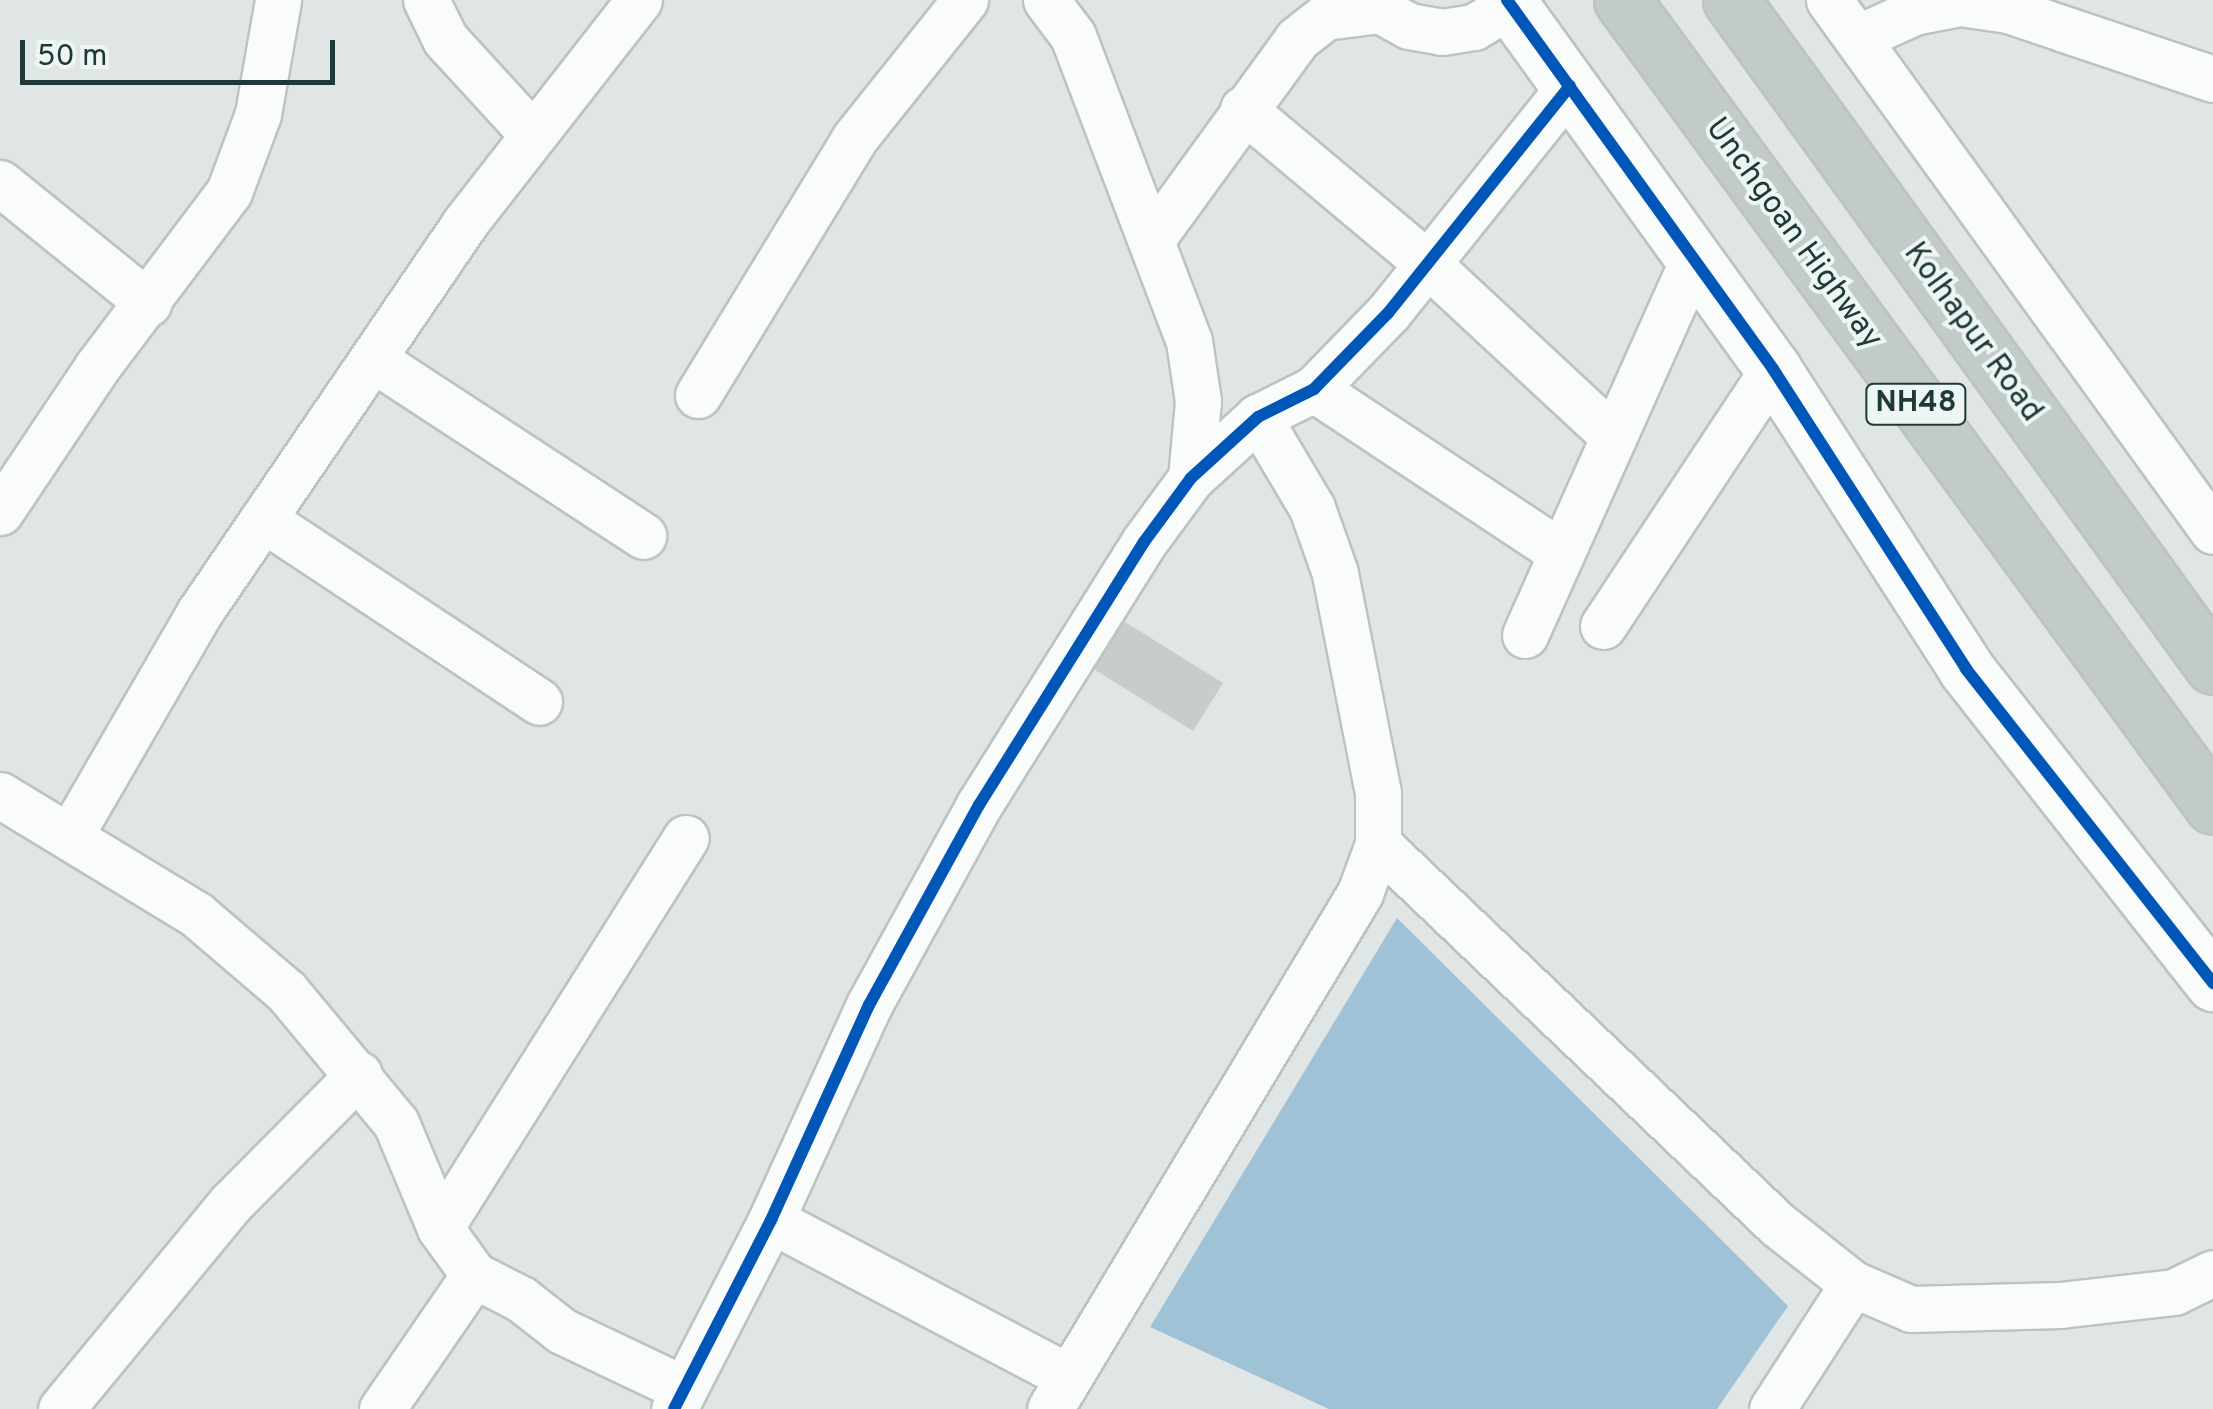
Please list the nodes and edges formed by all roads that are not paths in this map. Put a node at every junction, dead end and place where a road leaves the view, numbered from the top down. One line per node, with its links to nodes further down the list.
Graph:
1 (278, 0): 19 (street)
2 (426, 0): 14 (street)
3 (639, 0): 14 (street)
4 (965, 0): 23 (street)
5 (1046, 0): 16 (street)
6 (1622, 0): 37 (highway, Unchgoan Highway / NH48)
7 (1731, 0): 34 (highway, Kolhapur Road / NH48)
8 (1829, 0): 10 (street)
9 (1508, 2): 12 (street); 13 (street)
10 (1856, 38): 11 (street); 29 (street)
11 (2213, 79)
12 (1570, 86): 17 (street); 18 (street)
13 (1243, 109): 16 (street); 18 (street)
14 (531, 133): 20 (street)
15 (0, 183): 19 (street)
16 (1154, 236): 26 (street)
17 (1694, 257): 21 (street); 25 (street)
18 (1430, 266): 22 (street); 25 (street)
19 (148, 303): 27 (street)
20 (373, 359): 28 (street); 30 (street)
21 (1773, 369): 32 (street); 41 (street)
22 (1314, 390): 24 (street); 31 (street)
23 (698, 395)
24 (1258, 417): 26 (street); 40 (street)
25 (1614, 438): 31 (street)
26 (1191, 478): 43 (street)
27 (0, 512)
28 (263, 520): 35 (street); 38 (street)
29 (2213, 531)
30 (642, 536)
31 (1562, 554): 33 (street)
32 (1603, 626)
33 (1524, 634)
34 (2213, 666)
35 (539, 702)
36 (0, 795): 38 (street)
37 (2213, 806)
38 (71, 834): 42 (street)
39 (686, 838): 44 (street)
40 (1378, 844): 47 (street); 48 (street)
41 (2213, 983)
42 (360, 1074): 44 (street); 50 (street)
43 (771, 1220): 48 (street); 49 (street)
44 (440, 1228): 46 (street)
45 (2213, 1273): 47 (street)
46 (474, 1275): 49 (street); 51 (street)
47 (1853, 1284): 52 (street)
48 (1058, 1392)
49 (679, 1399)
50 (61, 1409)
51 (382, 1409)
52 (1772, 1409)

